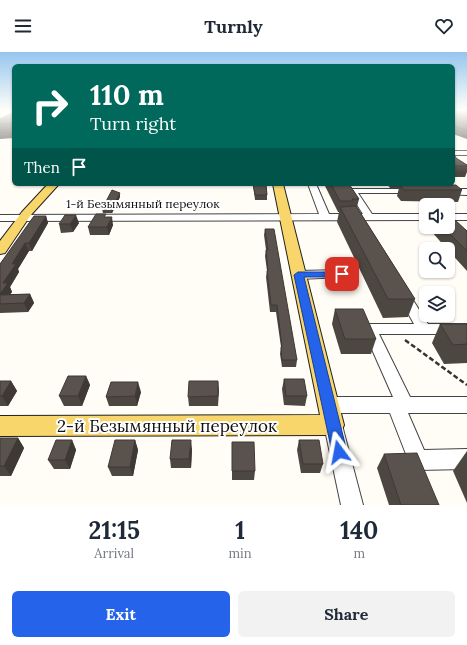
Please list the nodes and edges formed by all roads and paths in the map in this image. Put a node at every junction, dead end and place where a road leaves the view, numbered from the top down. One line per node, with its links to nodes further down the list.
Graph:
1 (455, 153): 2 (street)
2 (467, 153)
3 (52, 186): 9 (main road)
4 (278, 186): 10 (main road)
5 (313, 186): 11 (street)
6 (420, 191): 12 (street)
7 (436, 192): 8 (street)
8 (467, 192)
9 (24, 217): 10 (street, 1-й Безымянный переулок); 16 (street, 1-й Безымянный переулок); 18 (main road)
10 (285, 217): 11 (street, 1-й Безымянный переулок); 20 (main road)
11 (325, 217): 12 (street, 1-й Безымянный переулок)
12 (363, 217): 13 (street, 1-й Безымянный переулок); 17 (street)
13 (419, 217)
14 (455, 217): 15 (street)
15 (467, 217)
16 (0, 218)
17 (365, 230)
18 (0, 250)
19 (342, 274): 20 (street)
20 (298, 275): 28 (main road)
21 (396, 283): 23 (street)
22 (390, 329): 23 (street); 25 (path); 26 (street)
23 (424, 329): 24 (street)
24 (467, 329)
25 (467, 385)
26 (400, 405): 27 (street, 2-й Безымянный переулок); 28 (street, 2-й Безымянный переулок); 30 (street)
27 (467, 405)
28 (331, 415): 29 (main road, 2-й Безымянный переулок); 31 (street)
29 (0, 426)
30 (467, 460)
31 (352, 505)

